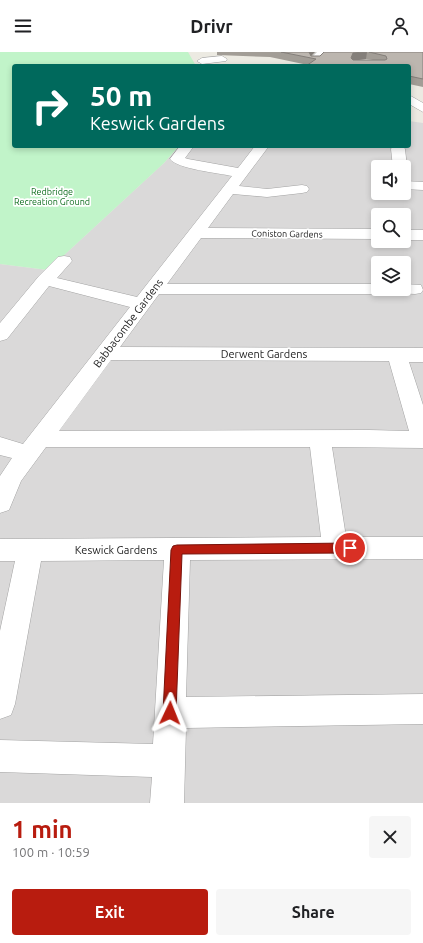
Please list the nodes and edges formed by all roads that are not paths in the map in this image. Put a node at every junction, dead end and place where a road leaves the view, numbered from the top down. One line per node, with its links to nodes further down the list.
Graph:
1 (222, 59): 2 (street)
2 (201, 60)
3 (411, 100): 4 (street)
4 (423, 108)
5 (186, 148): 9 (street)
6 (260, 148): 9 (street, Babbacombe Gardens)
7 (398, 149): 8 (street)
8 (399, 160)
9 (240, 173): 12 (street, Babbacombe Gardens)
10 (411, 185): 11 (street)
11 (423, 186)
12 (229, 189): 13 (street); 14 (street, Babbacombe Gardens)
13 (302, 189)
14 (196, 233): 15 (street, Coniston Gardens); 20 (street, Babbacombe Gardens)
15 (371, 234)
16 (411, 235): 17 (street)
17 (423, 235)
18 (64, 261): 19 (street)
19 (45, 280): 22 (street); 23 (street)
20 (154, 289): 21 (street); 22 (street, Babbacombe Gardens)
21 (371, 289)
22 (142, 304): 24 (street, Babbacombe Gardens)
23 (0, 335)
24 (106, 351): 25 (street, Derwent Gardens); 30 (street, Babbacombe Gardens)
25 (397, 355): 26 (street, Derwent Gardens); 28 (street)
26 (423, 355)
27 (320, 439): 28 (street); 30 (street); 32 (street)
28 (423, 439)
29 (0, 446): 30 (street)
30 (34, 447): 31 (street, Babbacombe Gardens)
31 (0, 503)
32 (335, 548): 33 (street, Keswick Gardens); 36 (street, Keswick Gardens)
33 (423, 548)
34 (0, 550): 35 (street, Keswick Gardens)
35 (30, 550): 36 (street, Keswick Gardens); 37 (street)
36 (177, 550): 39 (street)
37 (0, 704)
38 (423, 709): 39 (street)
39 (170, 713): 41 (street)
40 (0, 756): 41 (street)
41 (168, 761): 42 (street)
42 (168, 803)

